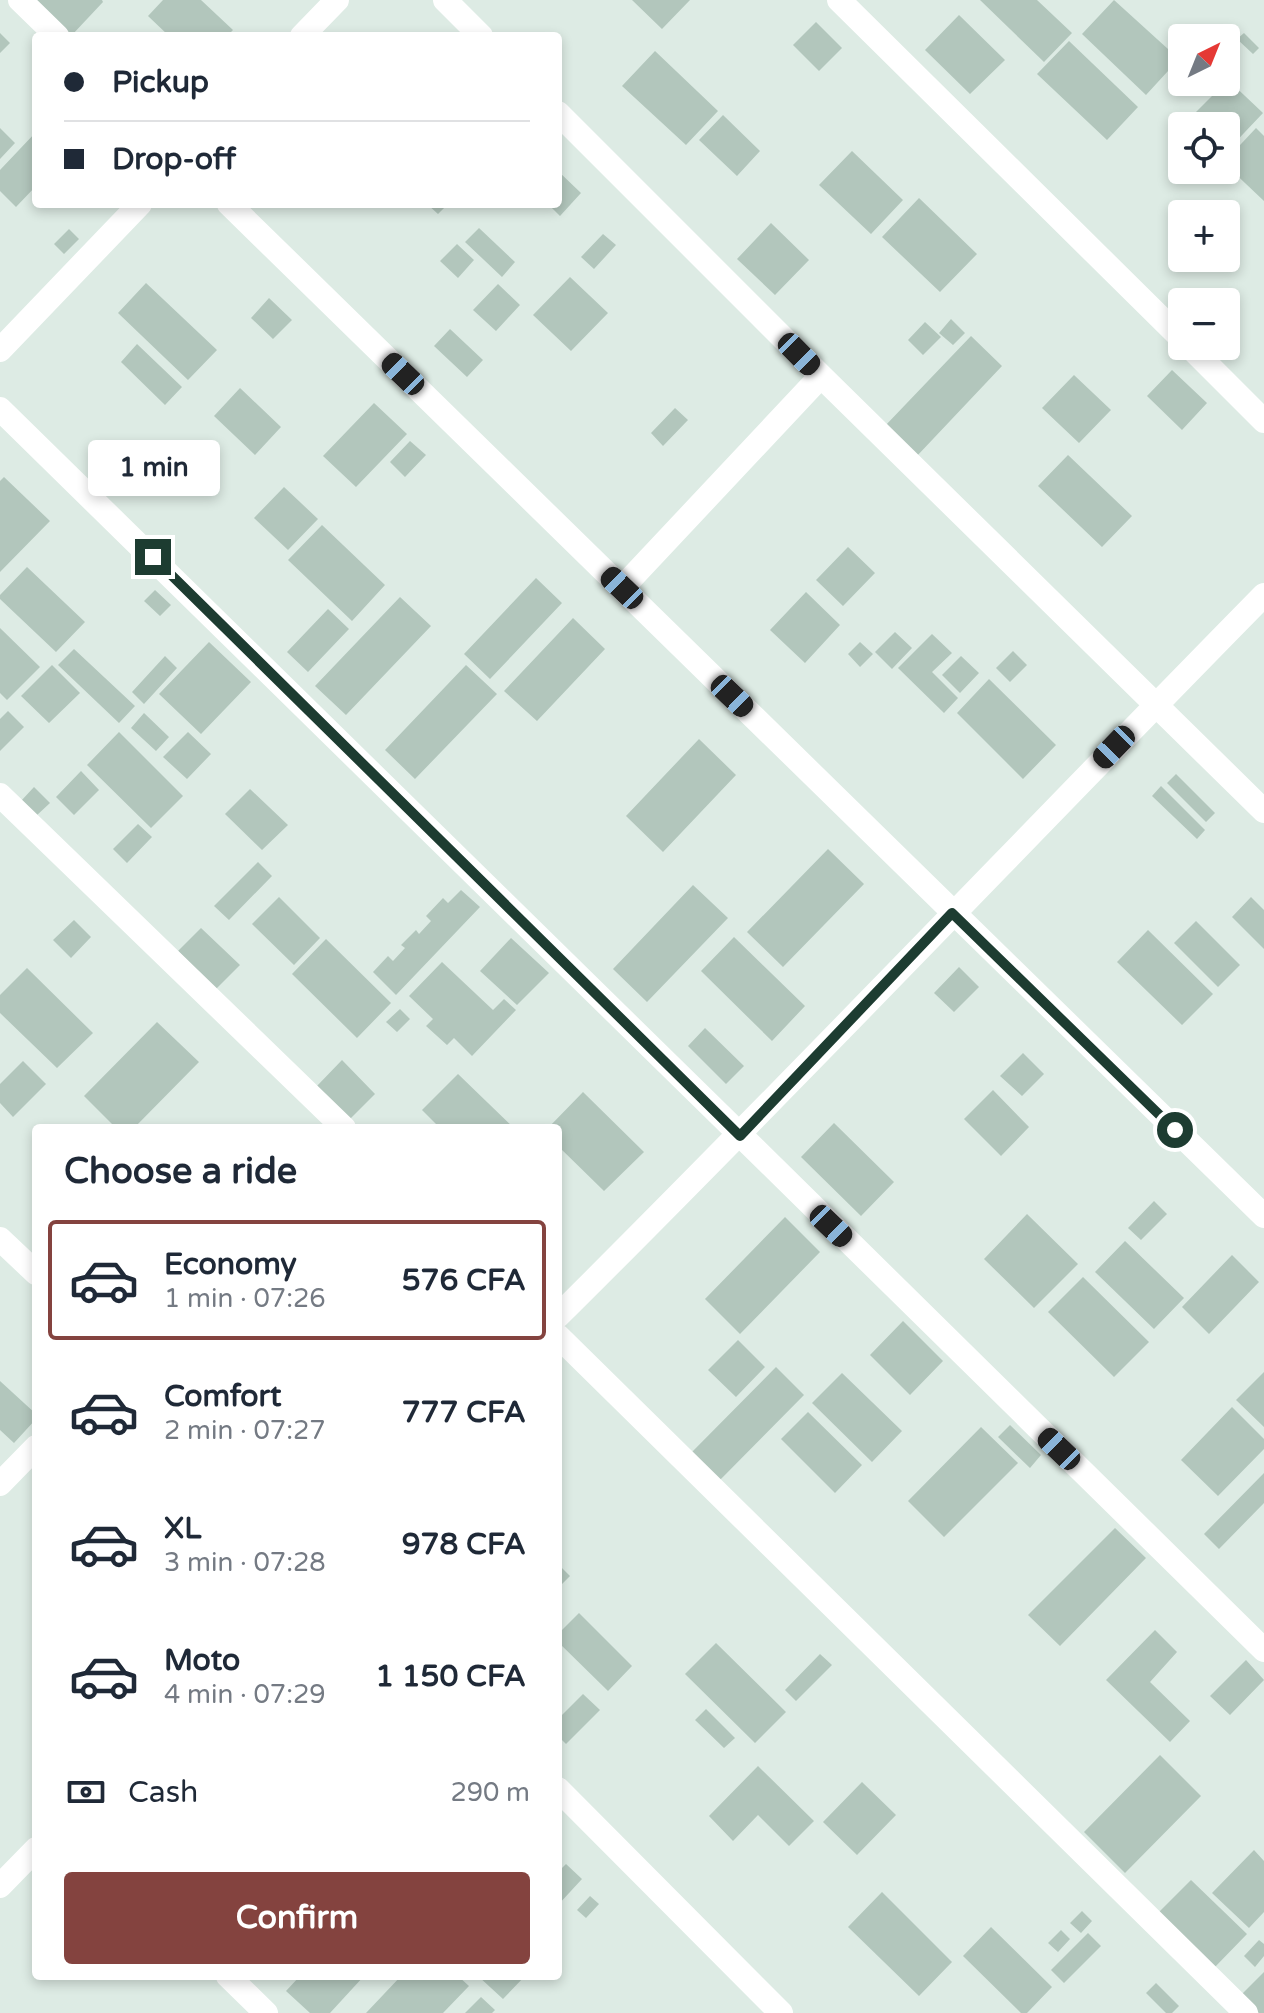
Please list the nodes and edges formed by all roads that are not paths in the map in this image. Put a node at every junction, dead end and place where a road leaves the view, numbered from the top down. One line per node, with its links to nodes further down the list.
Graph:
1 (20, 0): 5 (street)
2 (337, 0): 6 (street)
3 (445, 0): 7 (street)
4 (839, 0): 11 (street)
5 (53, 32)
6 (306, 32)
7 (477, 32)
8 (562, 117): 14 (street)
9 (136, 208): 12 (street)
10 (233, 208): 17 (street)
11 (1168, 325)
12 (0, 350)
13 (1203, 360): 16 (street)
14 (821, 376): 17 (street); 19 (street)
15 (0, 409): 24 (street)
16 (1264, 421)
17 (622, 588): 22 (street)
18 (1264, 595): 19 (street)
19 (1155, 706): 21 (street); 22 (street)
20 (0, 795): 23 (street)
21 (1264, 811)
22 (952, 913): 24 (street); 25 (street)
23 (340, 1124)
24 (740, 1136): 28 (street); 32 (street)
25 (1264, 1216)
26 (0, 1239): 27 (street)
27 (32, 1269)
28 (562, 1312)
29 (562, 1340): 39 (street)
30 (32, 1451): 31 (street)
31 (0, 1484)
32 (1264, 1650)
33 (562, 1793): 38 (street)
34 (32, 1853): 35 (street)
35 (0, 1886)
36 (232, 1980): 37 (street)
37 (266, 2013)
38 (781, 2013)
39 (1246, 2013)

